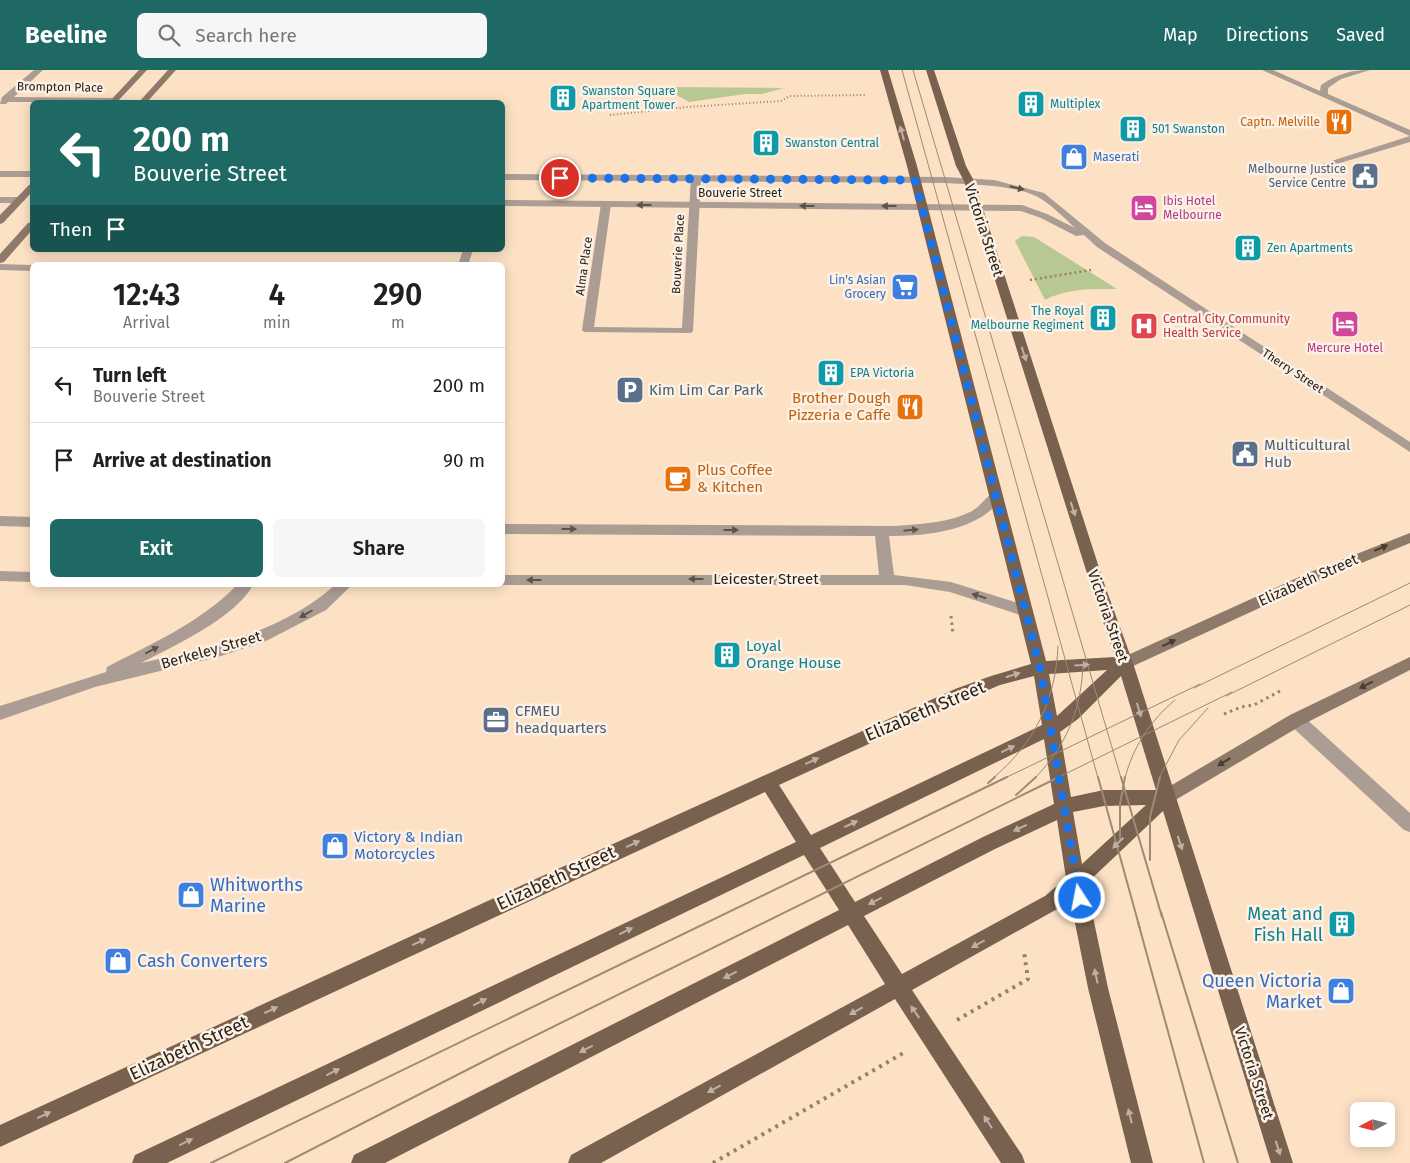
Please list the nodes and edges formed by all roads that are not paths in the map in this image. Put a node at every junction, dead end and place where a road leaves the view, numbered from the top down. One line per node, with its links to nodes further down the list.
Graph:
1 (39, 70): 12 (street)
2 (143, 70): 10 (street)
3 (172, 70): 11 (street)
4 (884, 70): 22 (main road, one-way to 4)
5 (930, 70): 23 (main road, Victoria Street)
6 (1266, 70): 9 (street)
7 (1366, 70): 8 (street)
8 (1332, 83): 9 (street); 14 (street)
9 (1324, 96): 14 (street)
10 (115, 100)
11 (140, 100)
12 (3, 102): 13 (street, Brompton Place)
13 (30, 102)
14 (1379, 119): 15 (street)
15 (1410, 133)
16 (1410, 139): 17 (street)
17 (1327, 164)
18 (0, 174): 19 (street)
19 (30, 174)
20 (505, 177): 21 (street, Bouverie Street)
21 (696, 178): 22 (street, Bouverie Street); 30 (street, Bouverie Place)
22 (915, 180): 23 (street, Bouverie Street); 31 (main road)
23 (969, 181): 32 (main road, Victoria Street); 35 (street, Therry Street, one-way to 35)
24 (30, 189): 26 (street)
25 (0, 200): 26 (street)
26 (20, 200): 27 (street); 33 (street)
27 (30, 200)
28 (505, 204): 29 (street, Bouverie Street)
29 (606, 204): 30 (street, Bouverie Street, one-way to 29); 39 (street, Alma Place)
30 (693, 205): 31 (street, Bouverie Street, one-way to 30); 39 (street, Bouverie Place)
31 (922, 207): 32 (street, Bouverie Street); 41 (main road)
32 (977, 207): 35 (street, Therry Street); 54 (main road, Victoria Street, one-way to 54)
33 (0, 221)
34 (30, 227): 36 (street)
35 (1102, 245): 40 (street, Therry Street)
36 (0, 260)
37 (0, 267): 38 (street)
38 (30, 268)
39 (687, 331)
40 (1410, 448)
41 (996, 496): 45 (street, one-way to 41); 53 (main road)
42 (0, 521): 43 (street)
43 (30, 522)
44 (505, 528): 45 (street, one-way to 45)
45 (881, 531): 49 (street)
46 (1410, 538): 54 (street, Elizabeth Street, one-way to 46)
47 (0, 576): 48 (street)
48 (30, 577)
49 (887, 579): 50 (street, Leicester Street, one-way to 50); 53 (street, Leicester Street, one-way to 49)
50 (505, 580)
51 (244, 587): 57 (street, Berkeley Street, one-way to 51)
52 (342, 587): 57 (street, Berkeley Street, one-way to 57)
53 (1026, 611): 56 (main road)
54 (1125, 663): 56 (main road, Elizabeth Street, one-way to 54); 60 (main road, Elizabeth Street); 62 (main road, Victoria Street, one-way to 62)
55 (1410, 663): 59 (street, one-way to 59)
56 (1040, 668): 60 (main road); 61 (main road, Elizabeth Street, one-way to 56)
57 (94, 681): 58 (street, Berkeley Street)
58 (0, 713)
59 (1296, 720): 62 (street, one-way to 62); 64 (street)
60 (1052, 728): 63 (main road); 65 (main road, Elizabeth Street, one-way to 60)
61 (768, 782): 65 (main road); 69 (main road, Elizabeth Street, one-way to 61)
62 (1166, 797): 63 (main road); 66 (main road, one-way to 66); 75 (main road, Victoria Street, one-way to 75)
63 (1064, 806): 66 (main road); 67 (main road, one-way to 67)
64 (1410, 824)
65 (807, 845): 67 (main road); 70 (main road, Elizabeth Street, one-way to 65)
66 (1076, 882): 68 (main road, one-way to 68); 74 (main road, one-way to 66)
67 (851, 913): 68 (main road); 71 (main road, one-way to 71)
68 (899, 988): 72 (main road, one-way to 72); 73 (main road, one-way to 68)
69 (0, 1136)
70 (142, 1163)
71 (362, 1163)
72 (579, 1163)
73 (1014, 1163)
74 (1142, 1163)
75 (1282, 1163)

